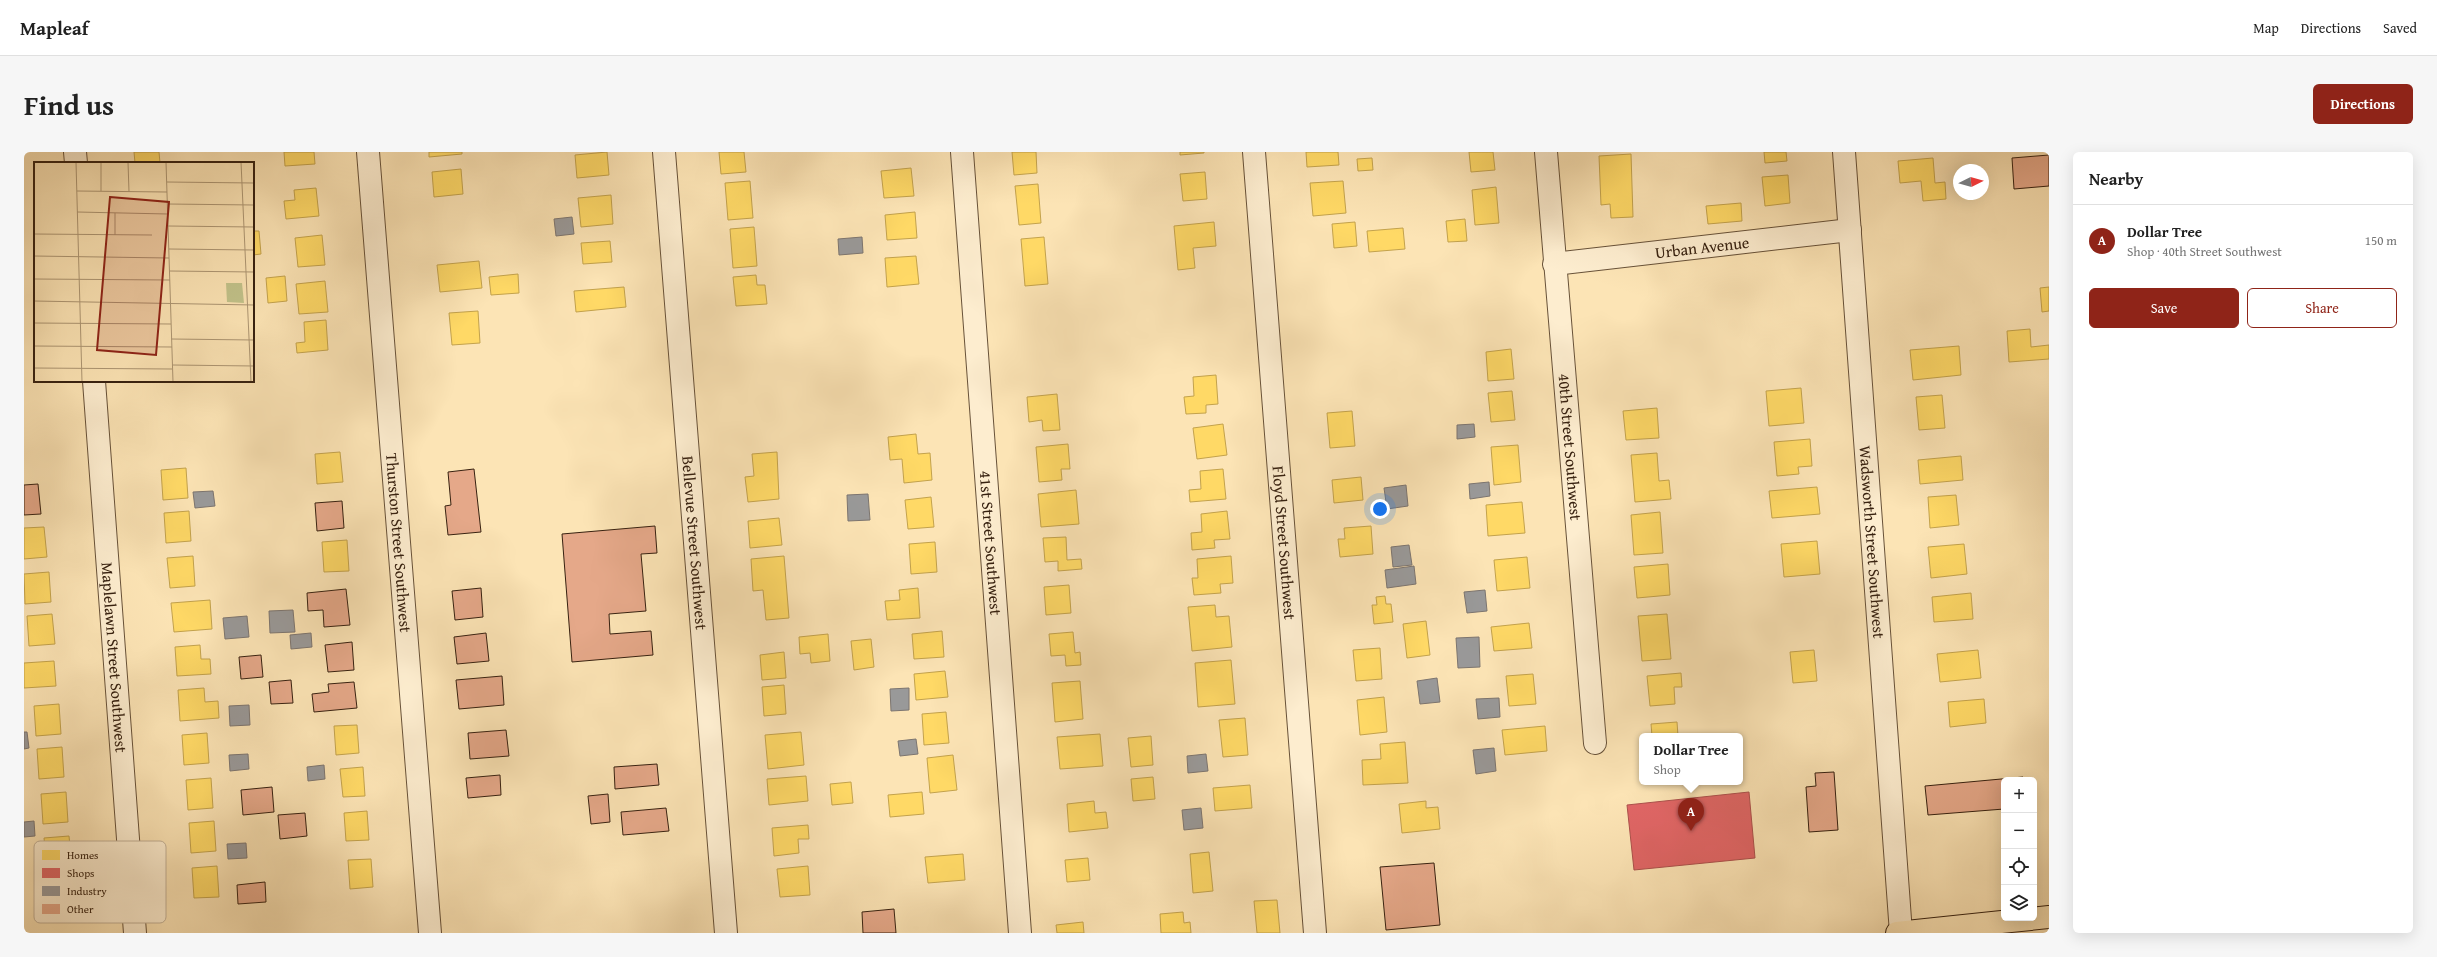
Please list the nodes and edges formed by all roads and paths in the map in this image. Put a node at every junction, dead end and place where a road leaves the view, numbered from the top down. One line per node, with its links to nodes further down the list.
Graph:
1 (75, 152): 8 (street)
2 (368, 152): 19 (street, Thurston Street Southwest)
3 (664, 152): 20 (street, Bellevue Street Southwest)
4 (962, 152): 21 (street, 41st Street Southwest)
5 (1254, 152): 22 (street, Floyd Street Southwest)
6 (1546, 152): 10 (street, 40th Street Southwest)
7 (1844, 152): 9 (street, Wadsworth Street Southwest)
8 (76, 162)
9 (1850, 230): 10 (street, Urban Avenue); 17 (street, Wadsworth Street Southwest)
10 (1554, 264): 12 (street, 40th Street Southwest)
11 (94, 382): 13 (street, Maplelawn Street Southwest)
12 (1595, 743)
13 (128, 841)
14 (2049, 917): 16 (main road)
15 (134, 923): 18 (street, Maplelawn Street Southwest)
16 (2027, 927): 17 (main road)
17 (1901, 932): 23 (main road)
18 (135, 933)
19 (430, 933)
20 (726, 933)
21 (1020, 933)
22 (1315, 933)
23 (1897, 933)

